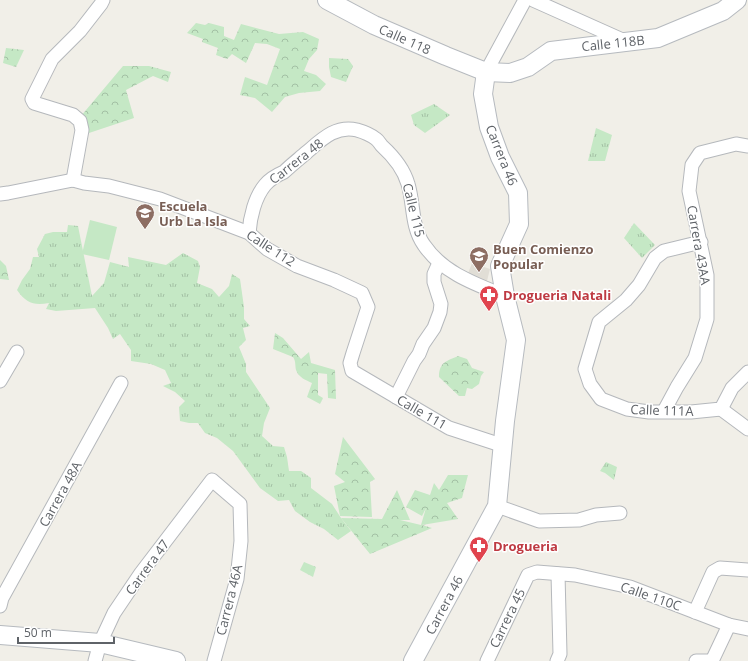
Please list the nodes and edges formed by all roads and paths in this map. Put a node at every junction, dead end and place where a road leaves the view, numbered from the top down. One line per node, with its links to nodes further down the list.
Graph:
1 (103, 0): 10 (street)
2 (327, 0): 7 (street, Calle 118)
3 (525, 0): 7 (street, Carrera 46)
4 (533, 0): 6 (street)
5 (737, 0): 6 (street, Calle 118B)
6 (627, 42): 7 (street, Calle 118B)
7 (486, 72): 15 (street, Carrera 46)
8 (351, 129): 12 (street, Carrera 48); 14 (street, Calle 115)
9 (748, 146): 13 (street, Carrera 43AA)
10 (73, 180): 11 (street, Calle 112); 12 (street, Calle 112)
11 (0, 194)
12 (249, 233): 17 (street, Calle 112)
13 (701, 242): 23 (street, Carrera 43AA); 23 (street, Calle 111A)
14 (438, 263): 15 (street, Calle 115); 21 (street)
15 (505, 296): 25 (street, Carrera 46)
16 (17, 352): 19 (street)
17 (350, 363): 21 (street, Calle 111)
18 (748, 372): 22 (street)
19 (0, 381)
20 (121, 383): 32 (street, Carrera 48A)
21 (396, 397): 25 (street, Calle 111)
22 (721, 409): 23 (street, Calle 111A); 24 (street)
23 (664, 411)
24 (748, 429)
25 (504, 446): 27 (street, Carrera 46)
26 (212, 480): 37 (street, Carrera 47); 40 (street, Carrera 46A)
27 (497, 506): 28 (street); 41 (street, Carrera 46)
28 (620, 513)
29 (748, 570): 33 (street)
30 (558, 574): 31 (street, Calle 110C); 33 (street, Calle 110C); 43 (street)
31 (528, 576): 42 (street, Carrera 45)
32 (0, 606)
33 (695, 612): 34 (street, Calle 110C)
34 (729, 625): 35 (street, Calle 110C); 45 (street)
35 (748, 629)
36 (0, 631): 37 (street)
37 (100, 643): 38 (street, Carrera 47); 39 (street)
38 (95, 661)
39 (176, 661)
40 (214, 661)
41 (413, 661)
42 (487, 661)
43 (557, 661)
44 (696, 661): 45 (street)
45 (712, 661)

